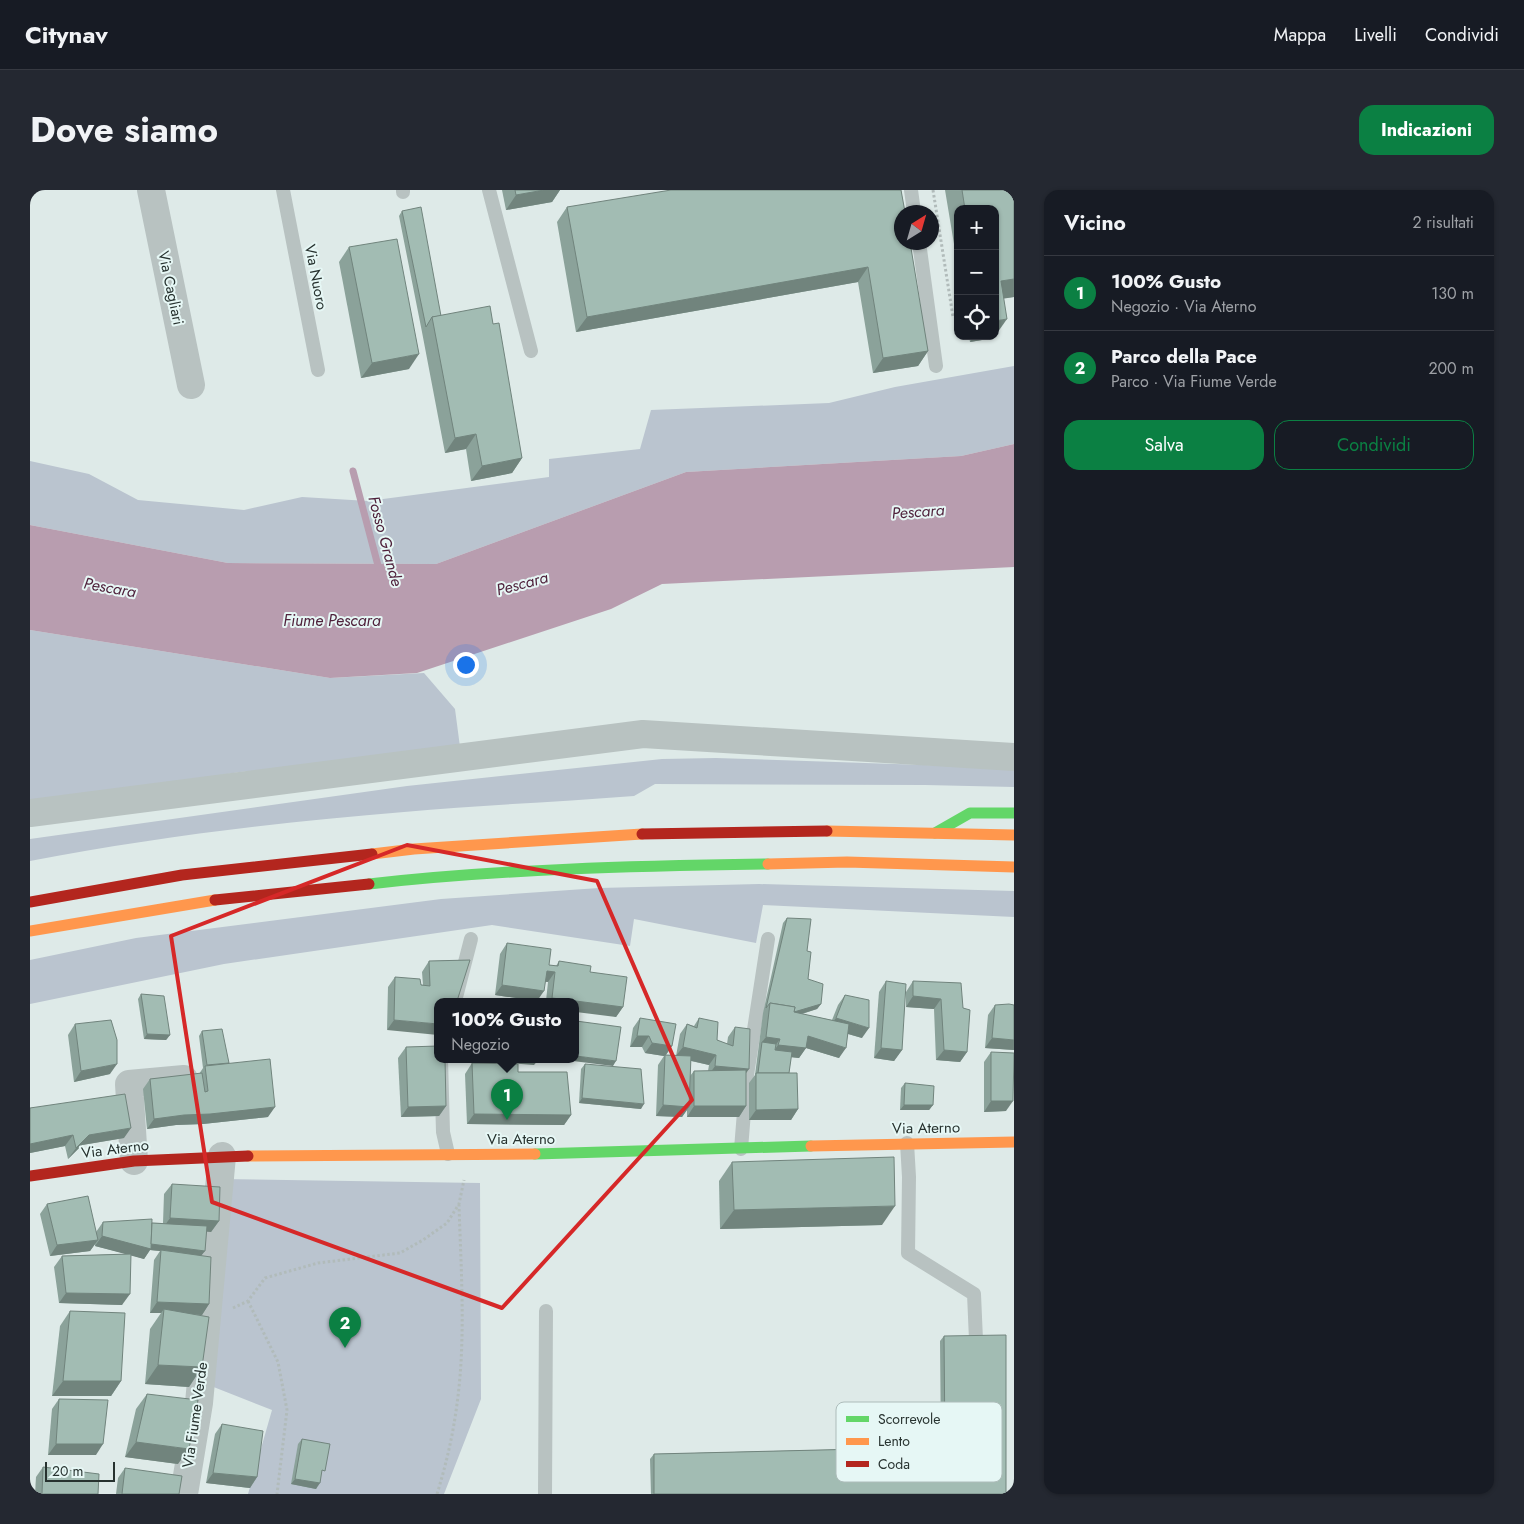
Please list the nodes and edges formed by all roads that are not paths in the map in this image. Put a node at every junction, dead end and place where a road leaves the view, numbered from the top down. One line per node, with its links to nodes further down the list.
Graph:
1 (151, 190): 10 (street, Via Cagliari)
2 (283, 190): 9 (lane, Via Nuoro)
3 (489, 190): 7 (lane)
4 (911, 190): 5 (lane)
5 (913, 205)
6 (920, 250): 8 (lane)
7 (532, 351)
8 (936, 366)
9 (318, 370)
10 (191, 385)
11 (1014, 757): 12 (street)
12 (30, 813)
13 (1014, 813): 14 (main road)
14 (935, 833): 15 (main road); 17 (main road)
15 (1014, 835)
16 (1014, 867): 18 (main road)
17 (30, 902)
18 (30, 932)
19 (471, 939): 21 (lane)
20 (768, 939): 26 (lane)
21 (456, 998)
22 (441, 1063): 27 (lane)
23 (192, 1078): 29 (street)
24 (1014, 1142): 25 (main road, Via Aterno)
25 (907, 1143): 26 (main road, Via Aterno); 32 (lane)
26 (742, 1148): 27 (main road, Via Aterno)
27 (454, 1154): 28 (main road, Via Aterno)
28 (222, 1156): 29 (main road, Via Aterno); 33 (street, Via Fiume Verde)
29 (134, 1161): 30 (main road, Via Aterno)
30 (30, 1176)
31 (546, 1311): 34 (lane)
32 (976, 1340)
33 (184, 1494)
34 (545, 1494)

